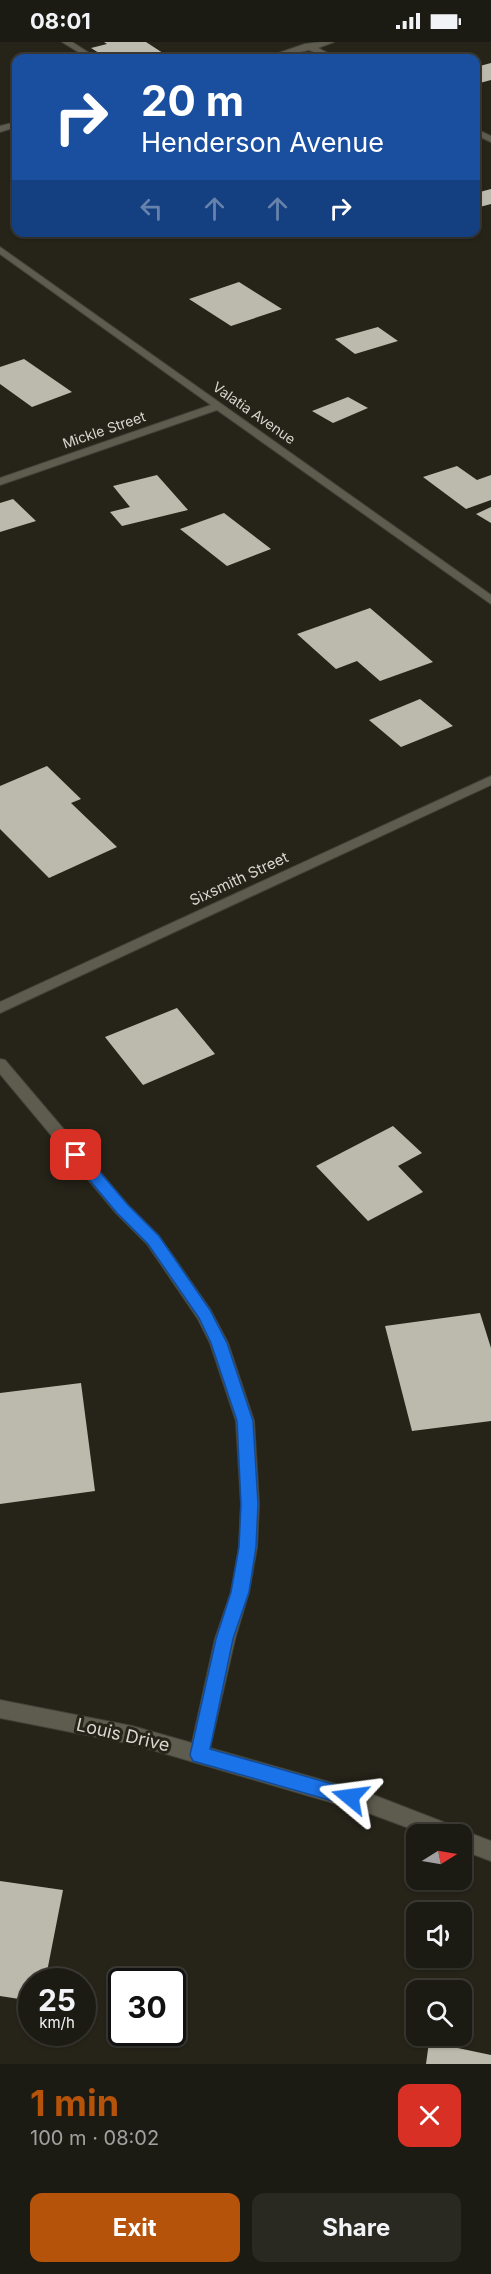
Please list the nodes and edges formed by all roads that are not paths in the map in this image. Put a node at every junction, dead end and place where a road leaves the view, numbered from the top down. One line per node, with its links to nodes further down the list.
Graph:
1 (66, 42): 5 (street)
2 (300, 42): 4 (street)
3 (330, 42): 4 (street)
4 (310, 47): 6 (street); 7 (street)
5 (86, 54)
6 (283, 54)
7 (325, 54)
8 (0, 250): 9 (street, Valatia Avenue)
9 (218, 406): 10 (street, Mickle Street); 11 (street, Valatia Avenue)
10 (0, 482)
11 (491, 600)
12 (491, 780): 13 (street, Sixsmith Street)
13 (0, 1008)
14 (0, 1064): 16 (street)
15 (0, 1709): 16 (street, Louis Drive)
16 (200, 1755): 17 (street, Louis Drive)
17 (423, 1824)
18 (472, 1844): 19 (street)
19 (491, 1851)

